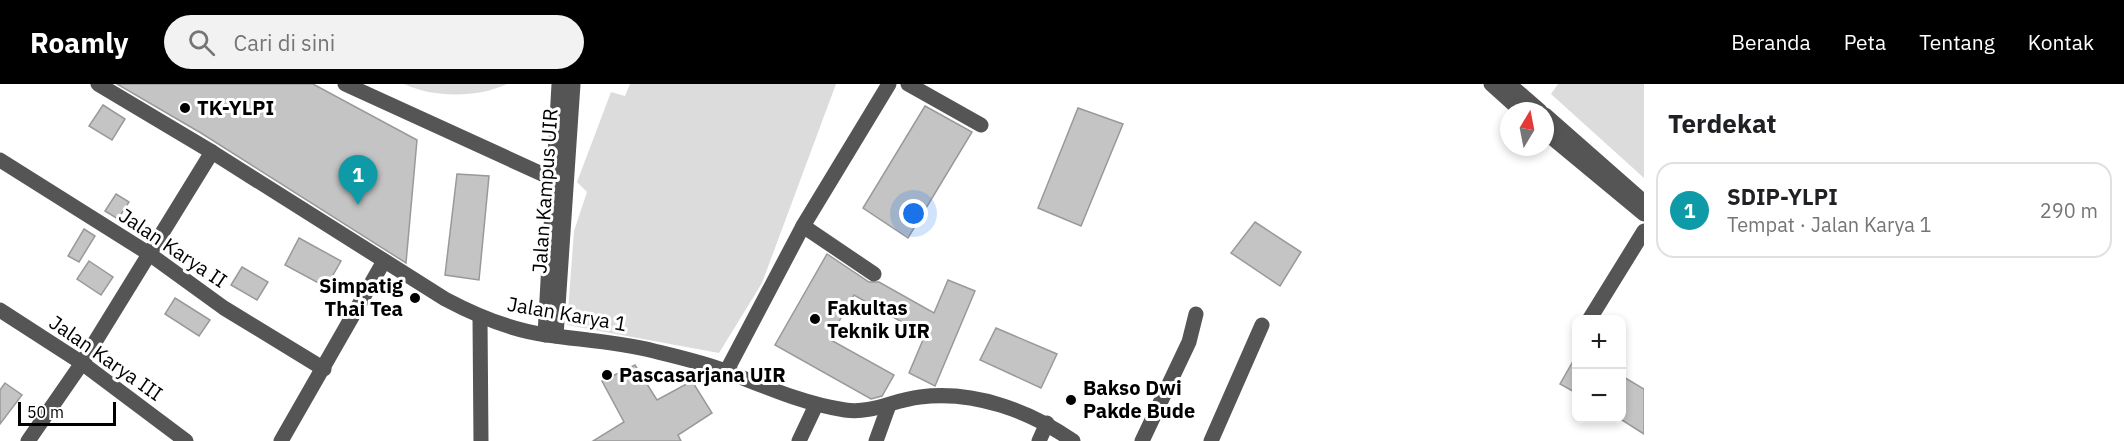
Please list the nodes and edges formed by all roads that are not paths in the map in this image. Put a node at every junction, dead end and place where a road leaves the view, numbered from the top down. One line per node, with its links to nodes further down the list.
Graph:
1 (98, 84): 15 (street, Jalan Karya 1)
2 (345, 84): 17 (street)
3 (559, 84): 17 (street, Jalan Kampus UIR)
4 (573, 84): 17 (street, Jalan Kampus UIR)
5 (889, 84): 20 (street)
6 (908, 84): 11 (street)
7 (1491, 84): 9 (street)
8 (1509, 84): 10 (street)
9 (1511, 102)
10 (1530, 102)
11 (981, 125)
12 (1554, 127): 14 (street)
13 (1554, 137): 14 (street)
14 (1569, 145): 18 (street); 19 (street)
15 (212, 152): 22 (street); 23 (street, Jalan Karya 1)
16 (0, 160): 22 (street, Jalan Karya II)
17 (560, 179): 30 (street, Jalan Kampus UIR)
18 (1644, 202)
19 (1644, 214)
20 (803, 226): 24 (street); 33 (street)
21 (1644, 231): 27 (street)
22 (148, 253): 31 (street); 32 (street, Jalan Karya II)
23 (384, 261): 28 (street, Jalan Karya 1); 32 (street)
24 (874, 274)
25 (0, 310): 31 (street, Jalan Karya III)
26 (1196, 314): 45 (street)
27 (1592, 315)
28 (480, 318): 30 (street, Jalan Karya 1); 40 (street)
29 (1262, 325): 46 (street)
30 (551, 335): 33 (street, Jalan Karya 1)
31 (82, 363): 37 (street); 38 (street, Jalan Karya III)
32 (324, 369): 39 (street)
33 (726, 372): 34 (street, Jalan Karya 1)
34 (816, 405): 35 (street, Jalan Karya 1); 41 (street)
35 (889, 405): 36 (street, Jalan Karya 1); 42 (street)
36 (1047, 423): 43 (street); 44 (street, Jalan Karya 1)
37 (28, 441)
38 (186, 441)
39 (280, 441)
40 (481, 441)
41 (799, 441)
42 (876, 441)
43 (1039, 441)
44 (1073, 441)
45 (1142, 441)
46 (1211, 441)

